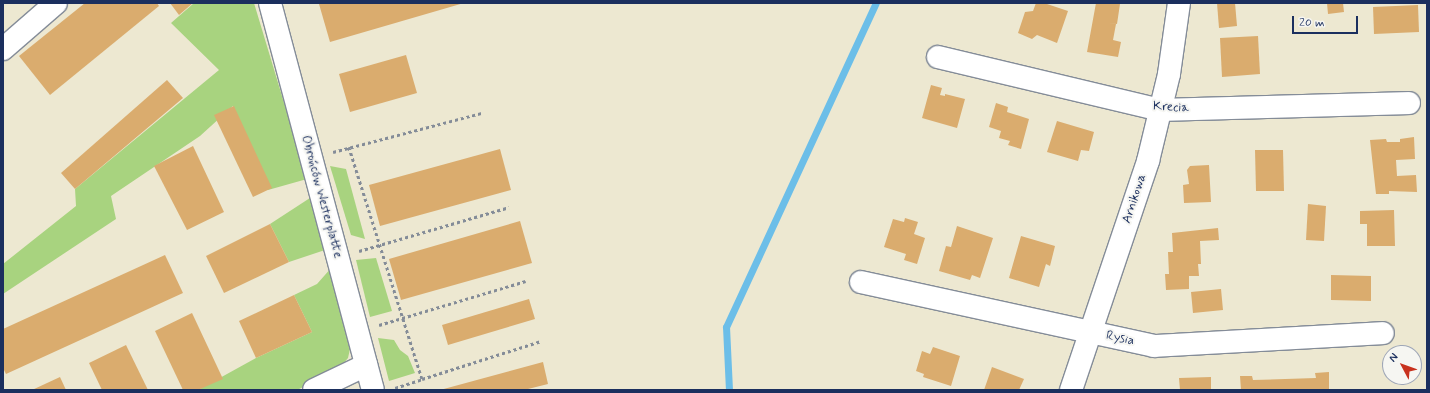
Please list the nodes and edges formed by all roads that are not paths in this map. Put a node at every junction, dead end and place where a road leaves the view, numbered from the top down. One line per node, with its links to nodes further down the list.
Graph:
1 (56, 3): 4 (street)
2 (270, 3): 11 (street, Obrońców Westerplatte)
3 (1179, 3): 7 (street, Arnikowa)
4 (3, 49)
5 (938, 57): 7 (street, Krecia)
6 (1409, 103): 7 (street, Krecia)
7 (1161, 110): 9 (street, Arnikowa)
8 (861, 282): 9 (street, Rysia)
9 (1091, 333): 10 (street, Rysia); 14 (street, Arnikowa)
10 (1383, 333)
11 (366, 365): 12 (street); 13 (street, Obrońców Westerplatte)
12 (314, 390)
13 (373, 390)
14 (1071, 390)

